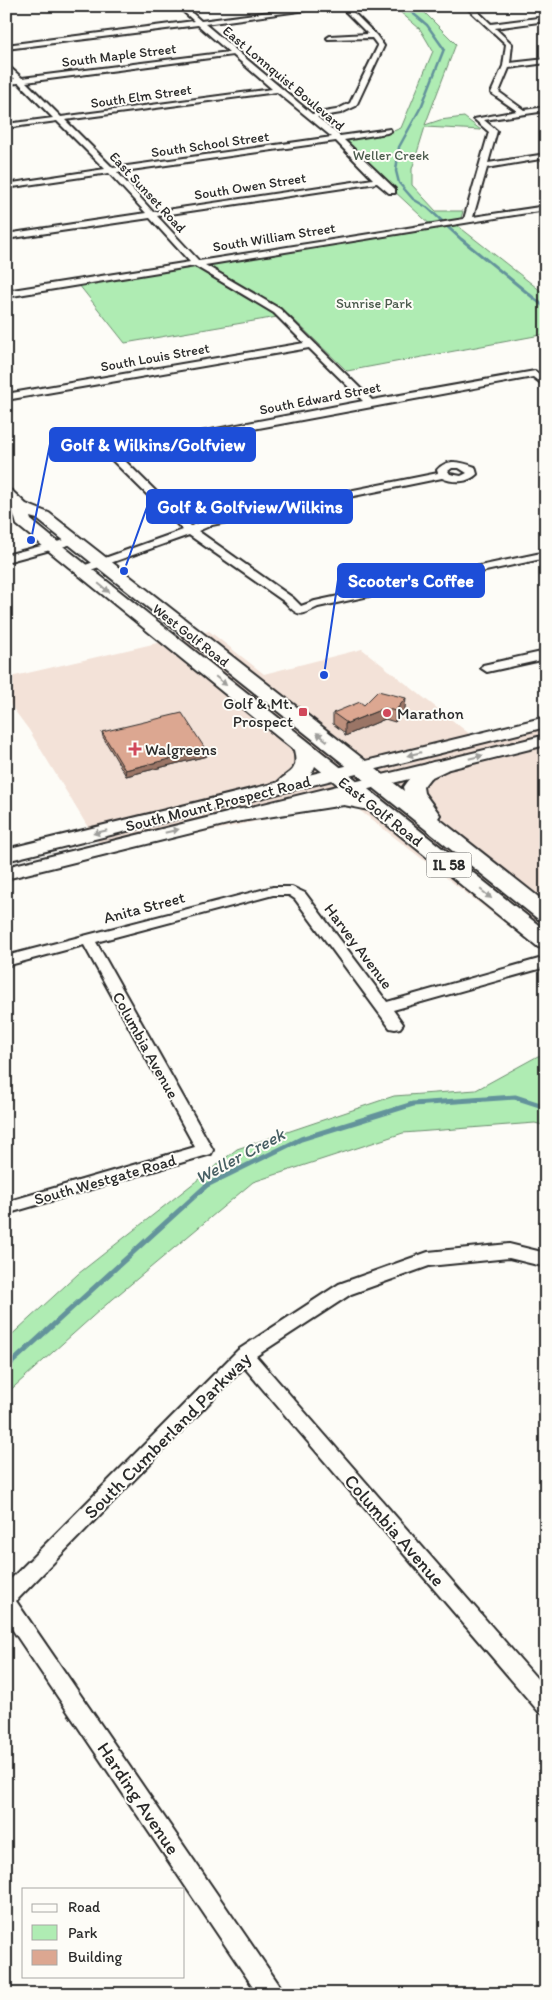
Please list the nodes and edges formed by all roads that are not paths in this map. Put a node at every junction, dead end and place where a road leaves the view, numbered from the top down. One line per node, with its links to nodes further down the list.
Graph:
1 (180, 6): 6 (street, East Lonnquist Boulevard)
2 (333, 6): 6 (street)
3 (343, 6): 8 (street)
4 (468, 6): 7 (street)
5 (546, 19): 7 (street)
6 (199, 22): 10 (street); 11 (street, East Lonnquist Boulevard)
7 (492, 26): 14 (street)
8 (374, 36): 9 (street); 20 (street)
9 (330, 38)
10 (6, 47)
11 (234, 53): 15 (street, South Maple Street); 17 (street, East Lonnquist Boulevard)
12 (546, 61): 14 (street)
13 (6, 66): 15 (street, East Sunset Road)
14 (506, 66): 19 (street)
15 (20, 80): 16 (street, South Maple Street); 21 (street, East Sunset Road)
16 (6, 82)
17 (278, 90): 20 (street, East Lonnquist Boulevard); 21 (street, South Elm Street)
18 (546, 110): 19 (street)
19 (524, 112): 26 (street)
20 (311, 116): 24 (street, East Lonnquist Boulevard)
21 (59, 120): 22 (street, South Elm Street); 27 (street, East Sunset Road)
22 (6, 126)
23 (387, 131): 24 (street, South School Street)
24 (338, 138): 27 (street, South School Street); 28 (street, East Lonnquist Boulevard)
25 (546, 156): 26 (street)
26 (484, 166): 33 (street)
27 (111, 171): 29 (street, South School Street); 32 (street, East Sunset Road)
28 (378, 180): 30 (street, East Lonnquist Boulevard); 32 (street, South Owen Street)
29 (6, 186)
30 (392, 191)
31 (546, 208): 33 (street, South William Street)
32 (152, 215): 34 (street, South Owen Street); 35 (street, East Sunset Road)
33 (468, 220): 35 (street, South William Street)
34 (6, 237)
35 (197, 264): 36 (street, South William Street); 37 (street, East Sunset Road)
36 (6, 294)
37 (309, 345): 39 (street, South Louis Street); 40 (street, East Sunset Road)
38 (546, 384): 40 (street, South Edward Street)
39 (6, 397)
40 (370, 403): 44 (street, South Edward Street)
41 (443, 475): 44 (street)
42 (6, 494): 43 (main road, West Golf Road / IL 58)
43 (20, 507): 45 (main road, West Golf Road / IL 58); 46 (main road, West Golf Road / IL 58)
44 (190, 532): 47 (street); 49 (street)
45 (72, 541): 46 (street); 49 (main road, West Golf Road / IL 58)
46 (53, 547): 48 (street); 50 (main road, West Golf Road / IL 58)
47 (546, 555)
48 (6, 559)
49 (100, 563): 50 (street); 57 (main road, West Golf Road / IL 58, one-way to 49)
50 (81, 570): 55 (main road, West Golf Road / IL 58, one-way to 55)
51 (546, 655): 52 (street)
52 (487, 668)
53 (546, 722): 57 (main road, South Mount Prospect Road, one-way to 57)
54 (546, 740): 56 (main road, South Mount Prospect Road, one-way to 54)
55 (303, 748): 58 (main road, West Golf Road / IL 58); 60 (main road)
56 (440, 766): 59 (main road, South Mount Prospect Road); 64 (main road)
57 (360, 768): 58 (main road, South Mount Prospect Road); 59 (main road, East Golf Road / IL 58)
58 (334, 774): 60 (main road, South Mount Prospect Road); 61 (main road, East Golf Road / IL 58)
59 (378, 782): 61 (main road, South Mount Prospect Road); 64 (main road, East Golf Road / IL 58)
60 (285, 786): 65 (main road, South Mount Prospect Road, one-way to 65)
61 (352, 788): 62 (main road, East Golf Road / IL 58); 63 (main road, South Mount Prospect Road)
62 (374, 805): 63 (main road); 70 (main road, East Golf Road / IL 58, one-way to 70)
63 (235, 816): 66 (main road, South Mount Prospect Road, one-way to 63)
64 (448, 837): 68 (main road, East Golf Road / IL 58)
65 (6, 855)
66 (6, 872)
67 (292, 891): 69 (street, Anita Street); 73 (street, Harvey Avenue)
68 (546, 914)
69 (88, 940): 71 (street, Anita Street); 75 (street, Columbia Avenue)
70 (546, 942)
71 (6, 961)
72 (546, 962): 73 (street)
73 (383, 1008): 74 (street, Harvey Avenue)
74 (395, 1024)
75 (205, 1150): 76 (street, South Westgate Road)
76 (6, 1208)
77 (546, 1260): 78 (street, South Cumberland Parkway)
78 (244, 1355): 79 (street, South Cumberland Parkway); 81 (street, Columbia Avenue)
79 (6, 1598)
80 (6, 1603): 82 (street, Harding Avenue)
81 (546, 1705)
82 (272, 1994)

